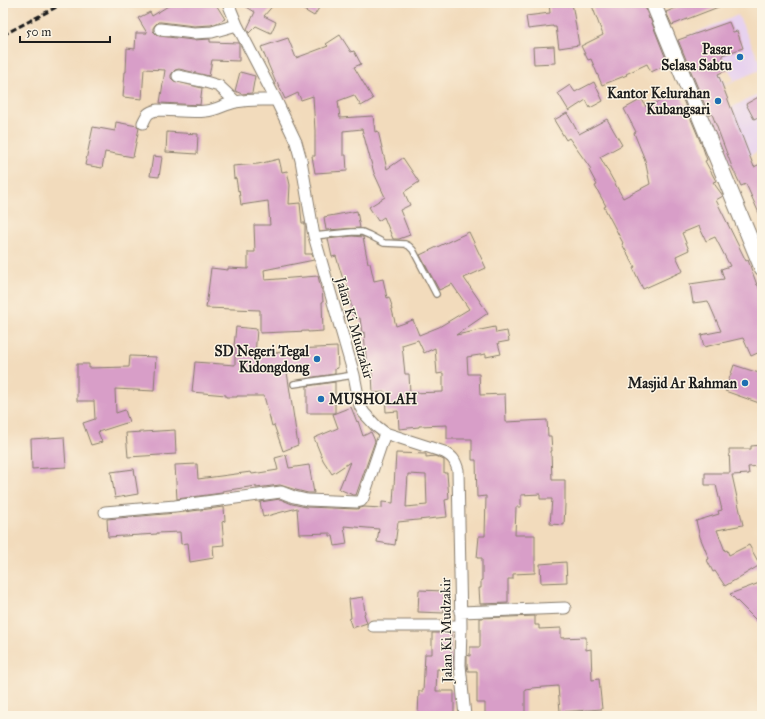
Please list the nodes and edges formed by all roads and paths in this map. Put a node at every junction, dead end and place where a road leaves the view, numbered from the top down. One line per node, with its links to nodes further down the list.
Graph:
1 (228, 3): 3 (street, Jalan Ki Mudzakir)
2 (654, 3): 10 (street)
3 (237, 26): 4 (street); 6 (street, Jalan Ki Mudzakir)
4 (160, 29)
5 (178, 76): 7 (street)
6 (276, 100): 7 (street); 9 (street, Jalan Ki Mudzakir)
7 (236, 102): 8 (street)
8 (143, 123)
9 (314, 236): 11 (lane); 12 (street, Jalan Ki Mudzakir)
10 (762, 268)
11 (436, 294)
12 (354, 375): 13 (lane); 14 (street, Jalan Ki Mudzakir)
13 (294, 384)
14 (385, 433): 15 (street); 17 (street, Jalan Ki Mudzakir)
15 (105, 512)
16 (564, 608): 17 (street)
17 (460, 612): 19 (street, Jalan Ki Mudzakir)
18 (372, 626): 19 (street)
19 (461, 626): 20 (street, Jalan Ki Mudzakir)
20 (465, 716)

